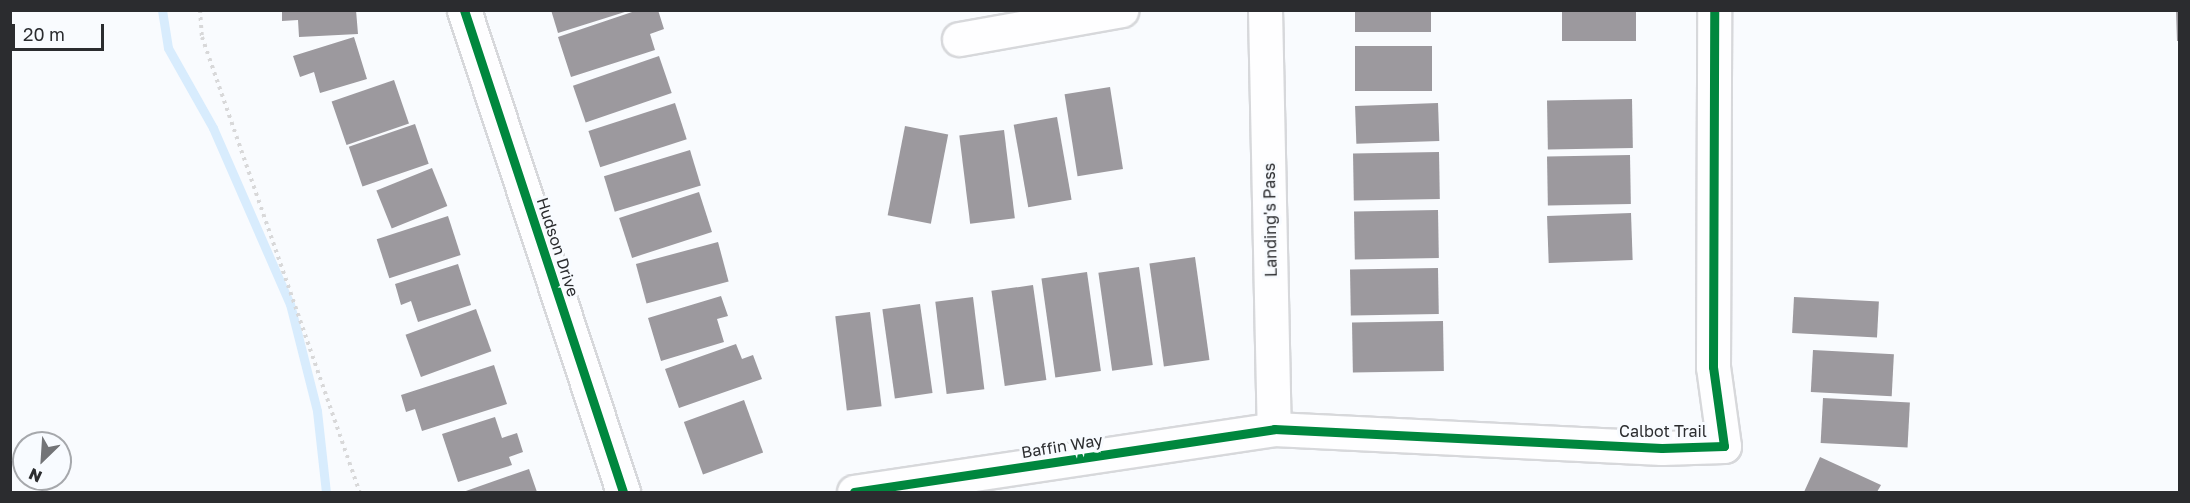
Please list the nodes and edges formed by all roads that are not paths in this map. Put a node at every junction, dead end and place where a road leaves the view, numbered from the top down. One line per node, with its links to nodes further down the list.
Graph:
1 (464, 10): 7 (street, Hudson Drive)
2 (1121, 10): 5 (street)
3 (1265, 10): 6 (street, Landing's Pass)
4 (1714, 10): 6 (street, Calbot Trail)
5 (959, 39)
6 (1274, 429): 8 (street, Baffin Way)
7 (623, 492)
8 (854, 492)

